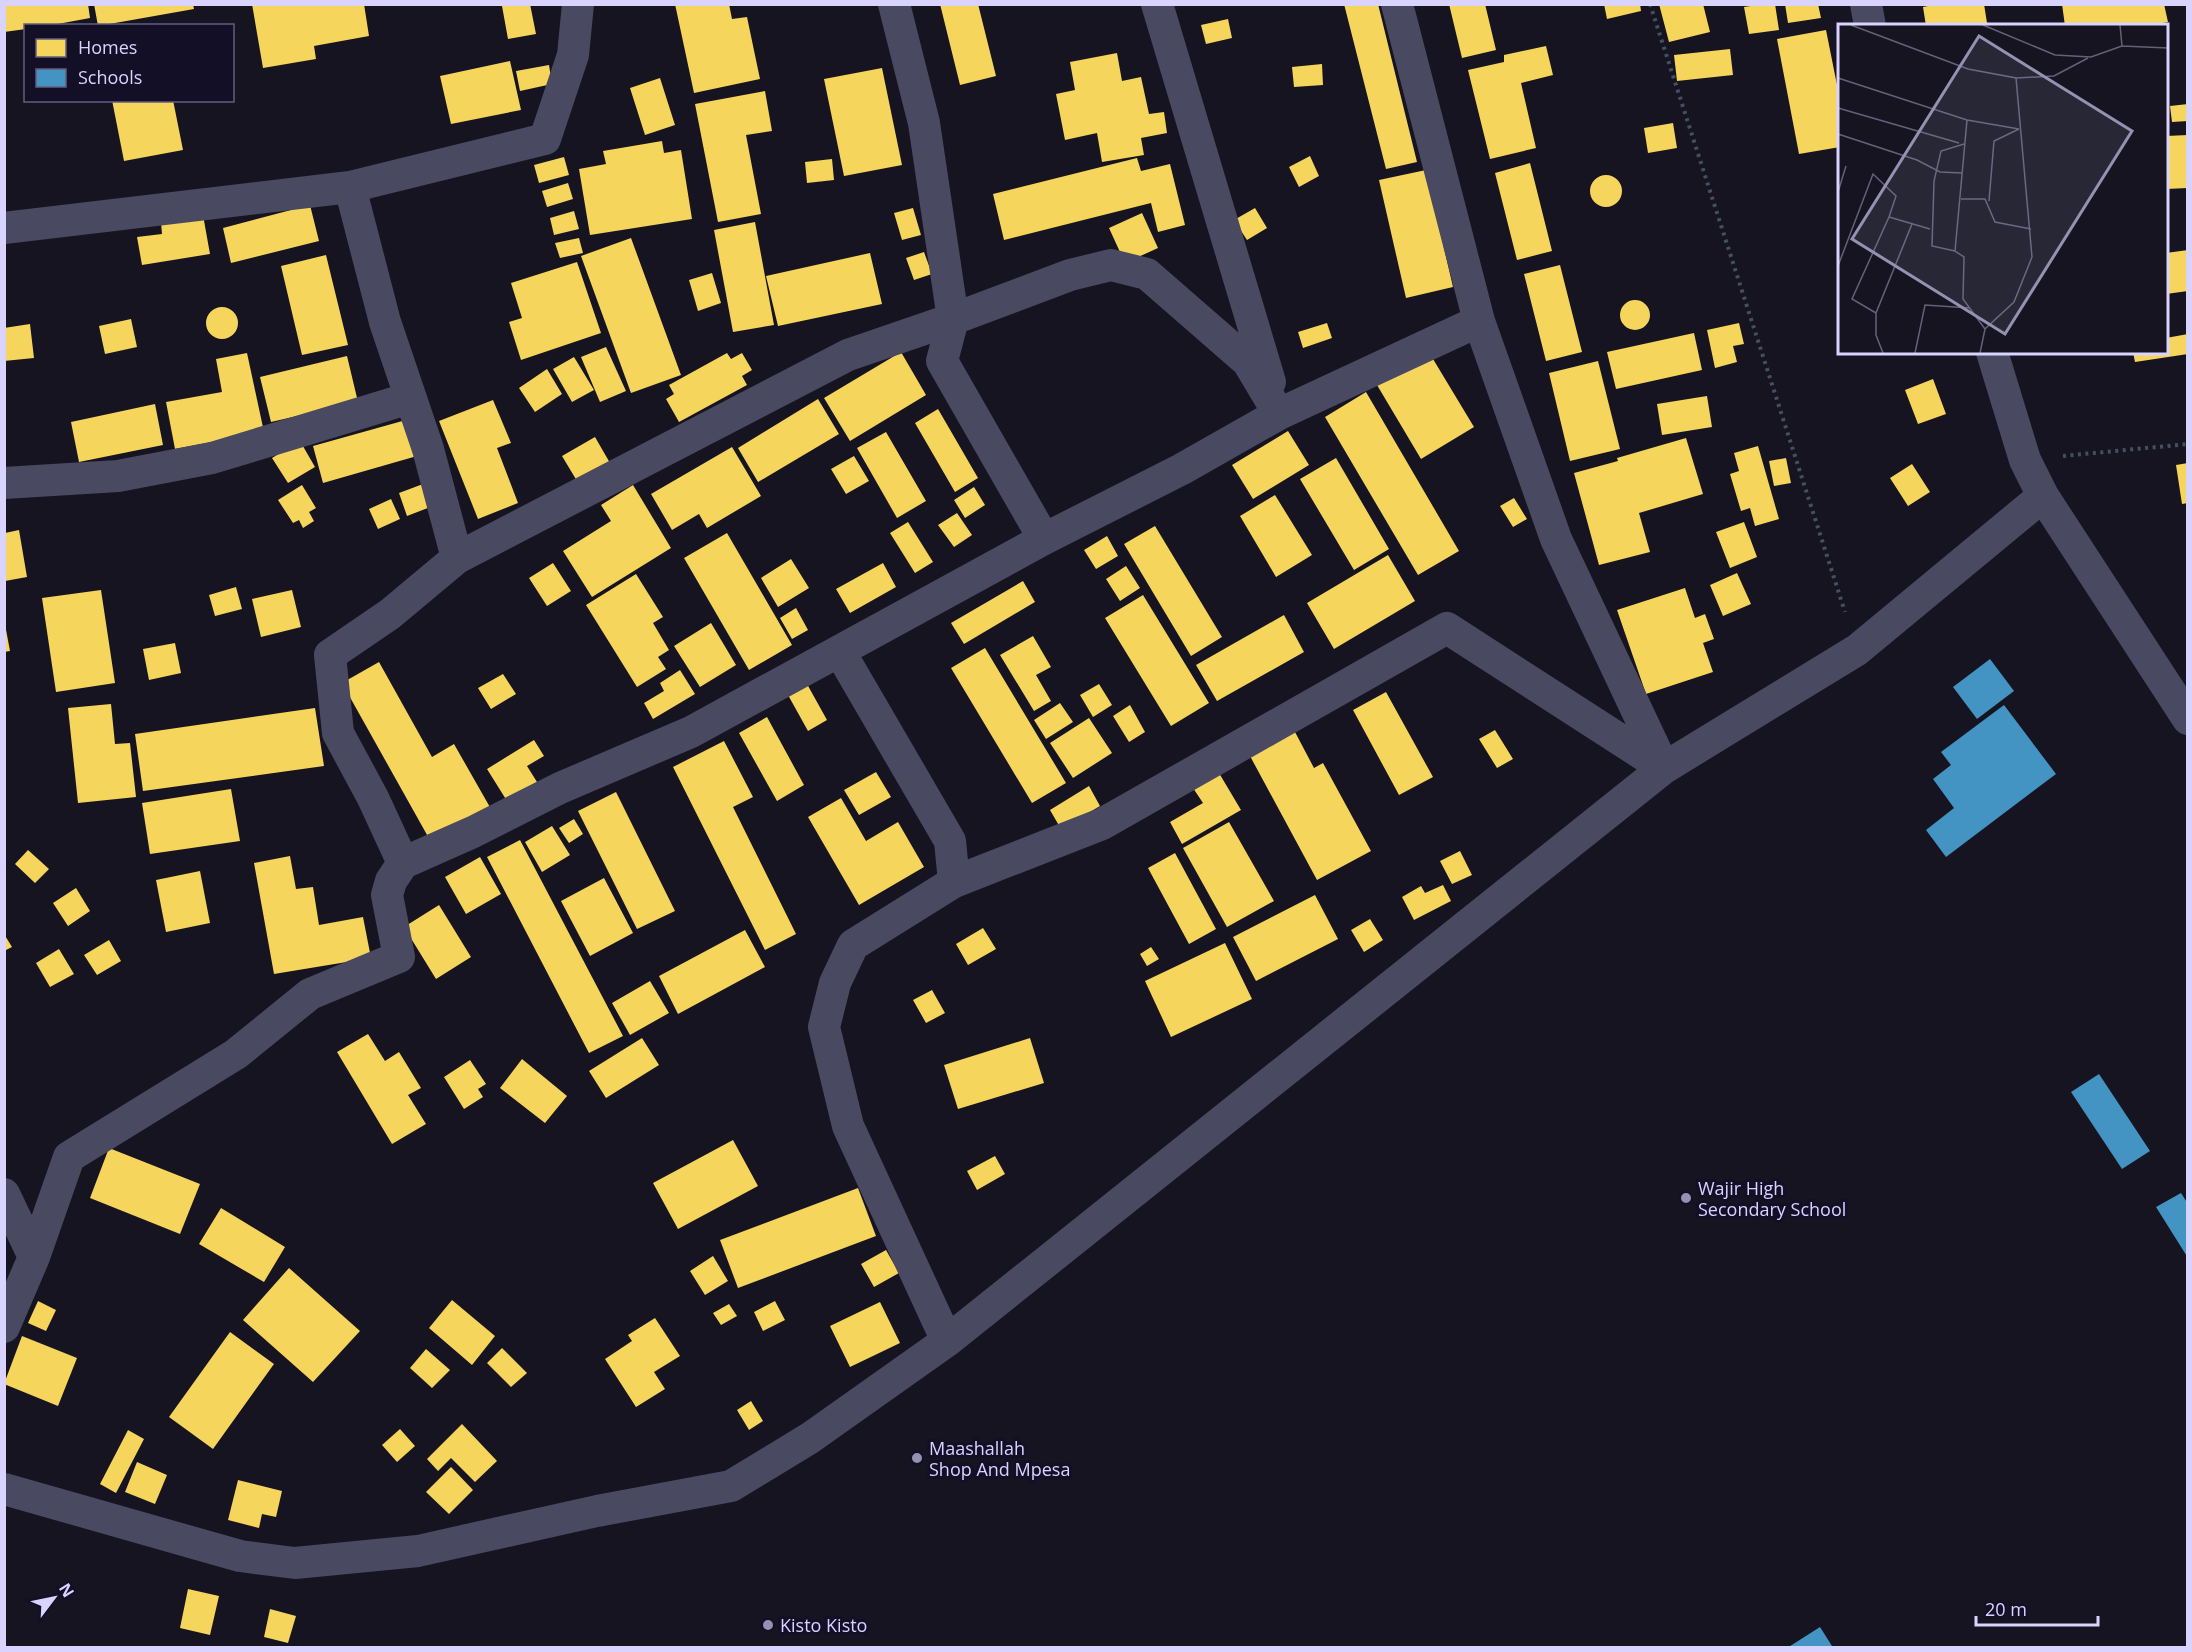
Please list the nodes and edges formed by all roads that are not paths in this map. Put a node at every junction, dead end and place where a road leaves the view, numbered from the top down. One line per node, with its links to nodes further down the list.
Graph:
1 (578, 4): 7 (street)
2 (894, 4): 9 (street)
3 (1157, 4): 13 (street)
4 (1397, 4): 10 (street)
5 (1866, 4): 6 (street)
6 (1870, 24)
7 (350, 187): 8 (street); 12 (street)
8 (4, 228)
9 (953, 319): 13 (street); 16 (street); 17 (street)
10 (1479, 321): 13 (street); 20 (street)
11 (1993, 354): 15 (street)
12 (410, 398): 14 (street); 17 (street)
13 (1279, 414): 16 (street)
14 (4, 483)
15 (2043, 496): 19 (street); 20 (street)
16 (1044, 539): 18 (street)
17 (457, 558): 21 (street)
18 (840, 652): 21 (street); 22 (street)
19 (2187, 719)
20 (1664, 768): 22 (street); 26 (street)
21 (403, 863): 24 (street)
22 (954, 882): 26 (street)
23 (4, 1194): 24 (street)
24 (34, 1257): 25 (street)
25 (4, 1327)
26 (947, 1341): 27 (street)
27 (4, 1489)

